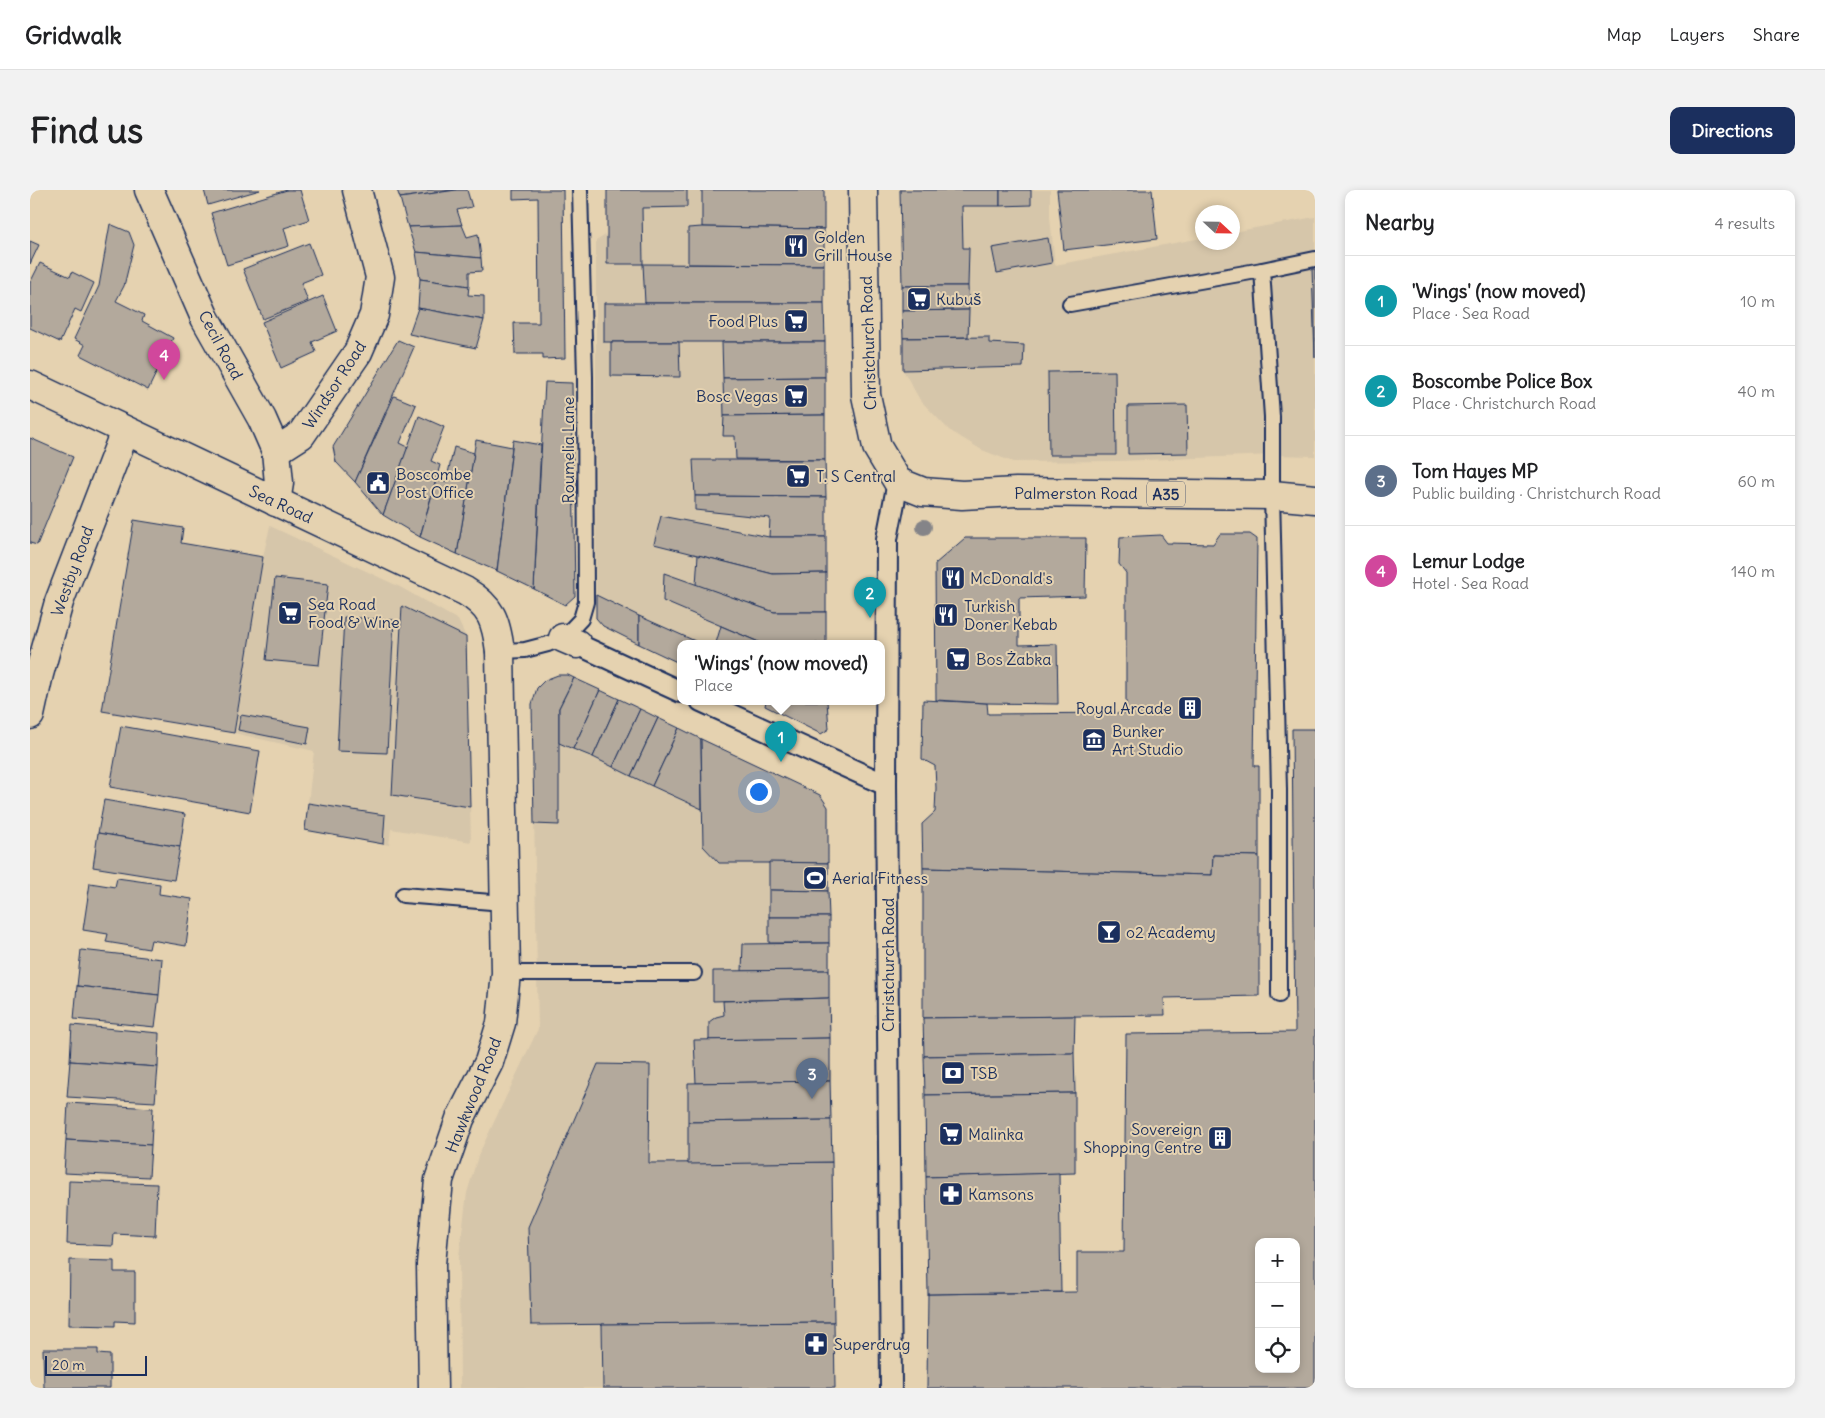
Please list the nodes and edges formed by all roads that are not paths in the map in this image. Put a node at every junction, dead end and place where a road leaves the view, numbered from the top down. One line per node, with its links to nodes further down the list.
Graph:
1 (149, 190): 10 (street, Cecil Road)
2 (357, 190): 10 (street, Windsor Road)
3 (580, 190): 15 (lane, Roumelia Lane)
4 (863, 190): 11 (street, Christchurch Road)
5 (1315, 259): 6 (lane)
6 (1262, 270): 7 (lane); 12 (lane)
7 (1070, 304)
8 (30, 385): 9 (street, Sea Road)
9 (125, 431): 14 (street, Sea Road); 19 (street, Westby Road)
10 (276, 451): 14 (street, Cecil Road)
11 (898, 482): 12 (street, Palmerston Road / A35); 20 (street, Christchurch Road)
12 (1272, 495): 13 (street, Palmerston Road / A35); 25 (lane)
13 (1315, 499)
14 (276, 502): 16 (street, Sea Road)
15 (570, 641): 16 (lane, Roumelia Lane); 17 (street)
16 (500, 651): 22 (street, Hawkwood Road)
17 (677, 690)
18 (710, 705): 20 (street)
19 (30, 715)
20 (886, 785): 27 (street, Christchurch Road)
21 (403, 895): 22 (lane)
22 (504, 903): 23 (street, Hawkwood Road)
23 (506, 973): 24 (lane); 26 (street, Hawkwood Road)
24 (694, 973)
25 (1279, 995)
26 (433, 1388)
27 (891, 1388)

